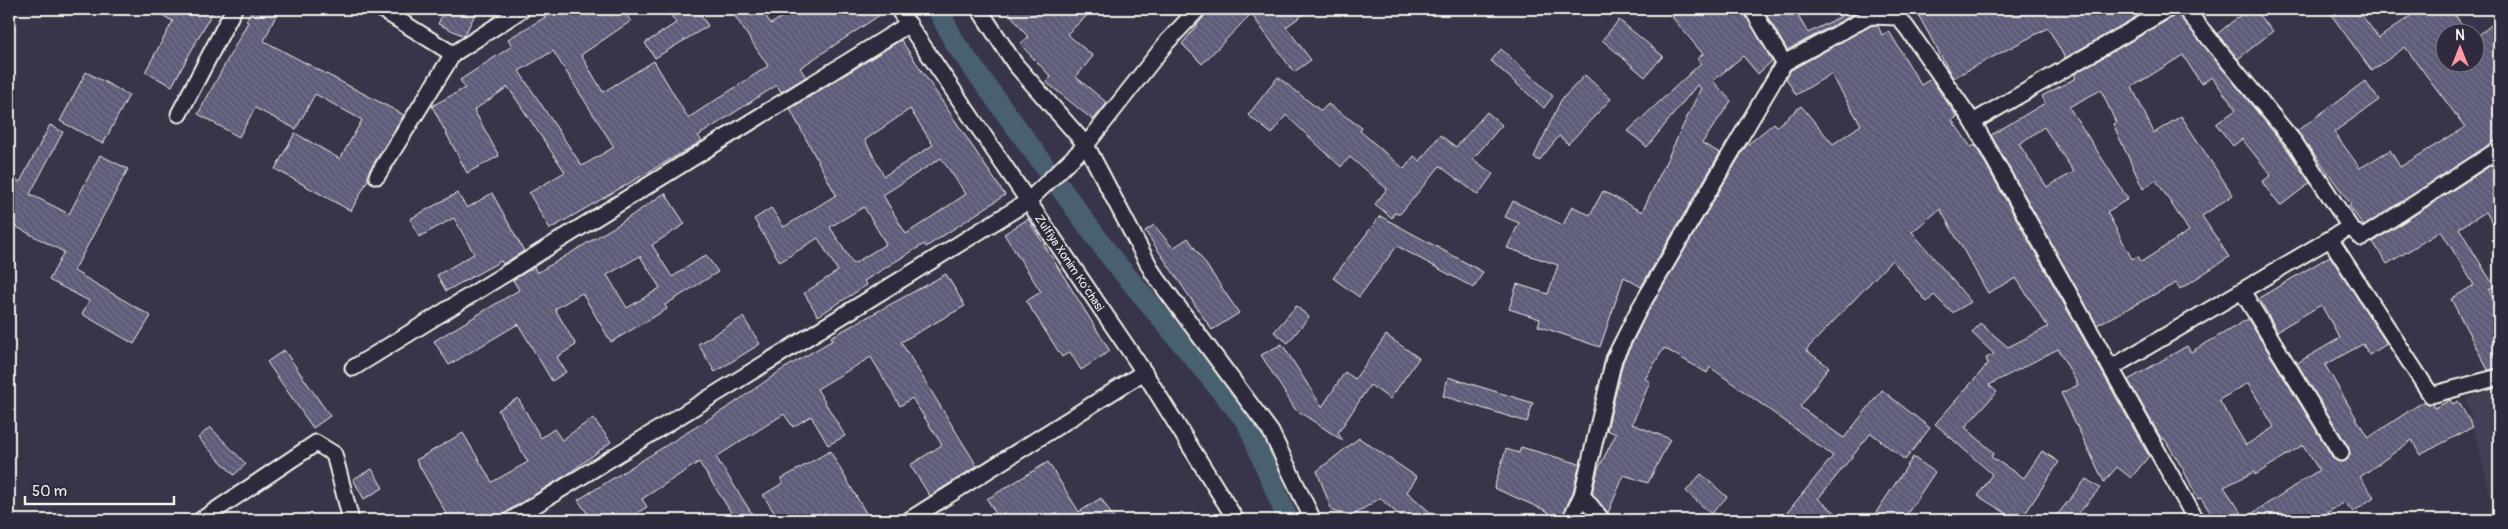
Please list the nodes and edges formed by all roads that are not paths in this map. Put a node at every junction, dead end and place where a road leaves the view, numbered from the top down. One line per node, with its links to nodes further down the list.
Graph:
1 (234, 9): 13 (street)
2 (381, 9): 11 (street)
3 (523, 9): 11 (street)
4 (898, 9): 10 (street, Zulfiya Xonim Ko'chasi)
5 (979, 9): 16 (street)
6 (1198, 9): 16 (street)
7 (1752, 9): 12 (street)
8 (2168, 9): 14 (street)
9 (2185, 9): 19 (street)
10 (909, 24): 18 (street, Zulfiya Xonim Ko'chasi); 22 (street)
11 (453, 54): 17 (street)
12 (1784, 63): 14 (street); 27 (street)
13 (179, 114)
14 (1972, 122): 23 (street)
15 (2499, 149): 19 (street)
16 (1081, 151): 18 (street); 33 (street)
17 (377, 176)
18 (1032, 197): 24 (street, Zulfiya Xonim Ko'chasi); 30 (street)
19 (2350, 228): 20 (street)
20 (2330, 239): 21 (street); 25 (street)
21 (2242, 291): 23 (street); 26 (street)
22 (353, 368)
23 (2111, 368): 36 (street)
24 (1144, 372): 31 (street); 32 (street, Zulfiya Xonim Ko'chasi)
25 (2499, 377)
26 (2340, 453)
27 (1582, 495): 34 (street); 35 (street)
28 (201, 520): 29 (street)
29 (351, 520)
30 (511, 520)
31 (909, 520)
32 (1236, 520)
33 (1313, 520)
34 (1570, 520)
35 (1602, 520)
36 (2196, 520)

